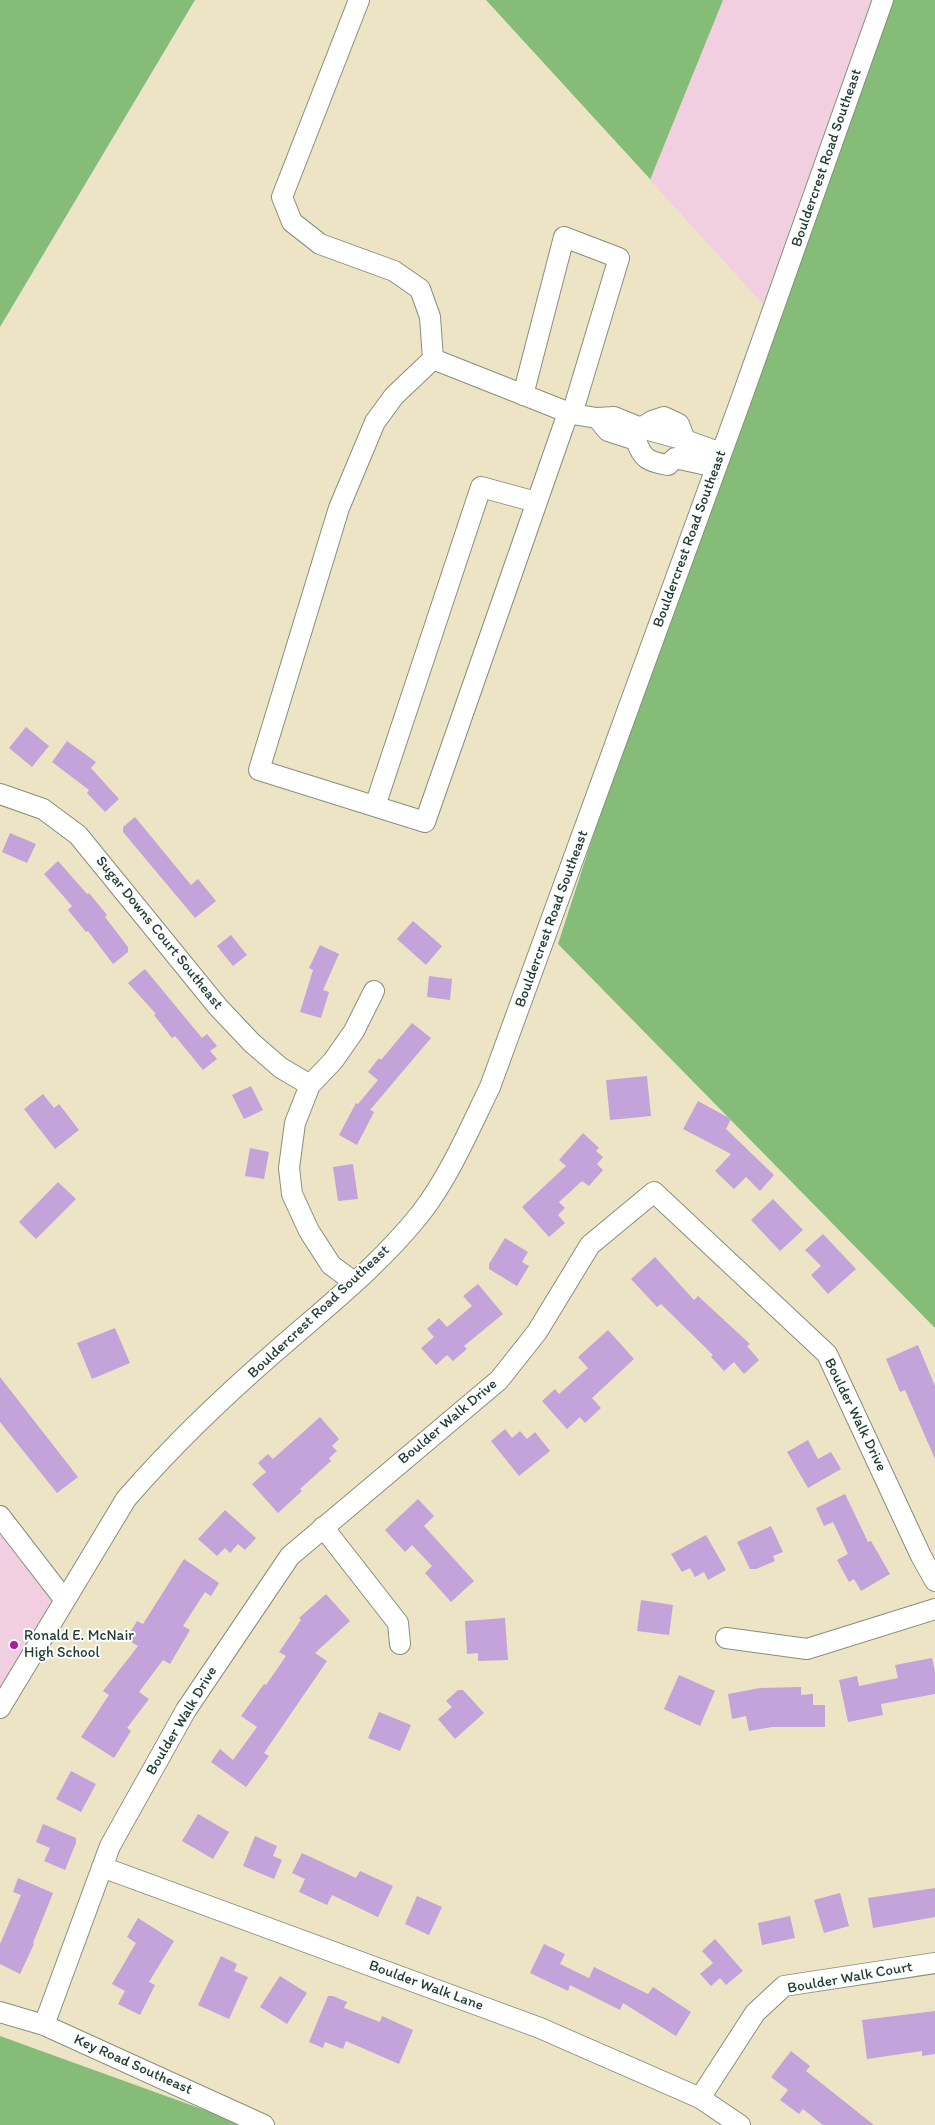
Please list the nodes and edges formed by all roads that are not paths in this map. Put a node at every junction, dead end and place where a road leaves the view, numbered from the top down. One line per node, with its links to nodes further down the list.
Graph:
1 (359, 0): 3 (street)
2 (883, 0): 7 (street, Bouldercrest Road Southeast)
3 (433, 359): 4 (street); 10 (street)
4 (523, 395): 5 (street); 5 (street)
5 (570, 414): 6 (street); 8 (street)
6 (638, 434): 7 (street); 7 (street)
7 (719, 460): 13 (street, Bouldercrest Road Southeast)
8 (536, 502): 10 (street); 10 (street)
9 (0, 794): 12 (street, Sugar Downs Court Southeast)
10 (375, 806)
11 (374, 991): 12 (street)
12 (310, 1085): 13 (street)
13 (354, 1282): 17 (street, Bouldercrest Road Southeast)
14 (0, 1516): 17 (street)
15 (323, 1527): 16 (street, Boulder Walk Drive); 20 (street); 22 (street, Boulder Walk Drive)
16 (935, 1581)
17 (64, 1599): 21 (street, Bouldercrest Road Southeast)
18 (935, 1609): 19 (street)
19 (726, 1638)
20 (400, 1644)
21 (0, 1708)
22 (102, 1867): 25 (street, Boulder Walk Drive); 26 (street, Boulder Walk Lane)
23 (935, 1963): 26 (street, Boulder Walk Court)
24 (0, 2012): 25 (street, Key Road Southeast)
25 (44, 2025): 27 (street, Key Road Southeast)
26 (700, 2098): 28 (street, Boulder Walk Lane)
27 (264, 2125)
28 (740, 2125)

